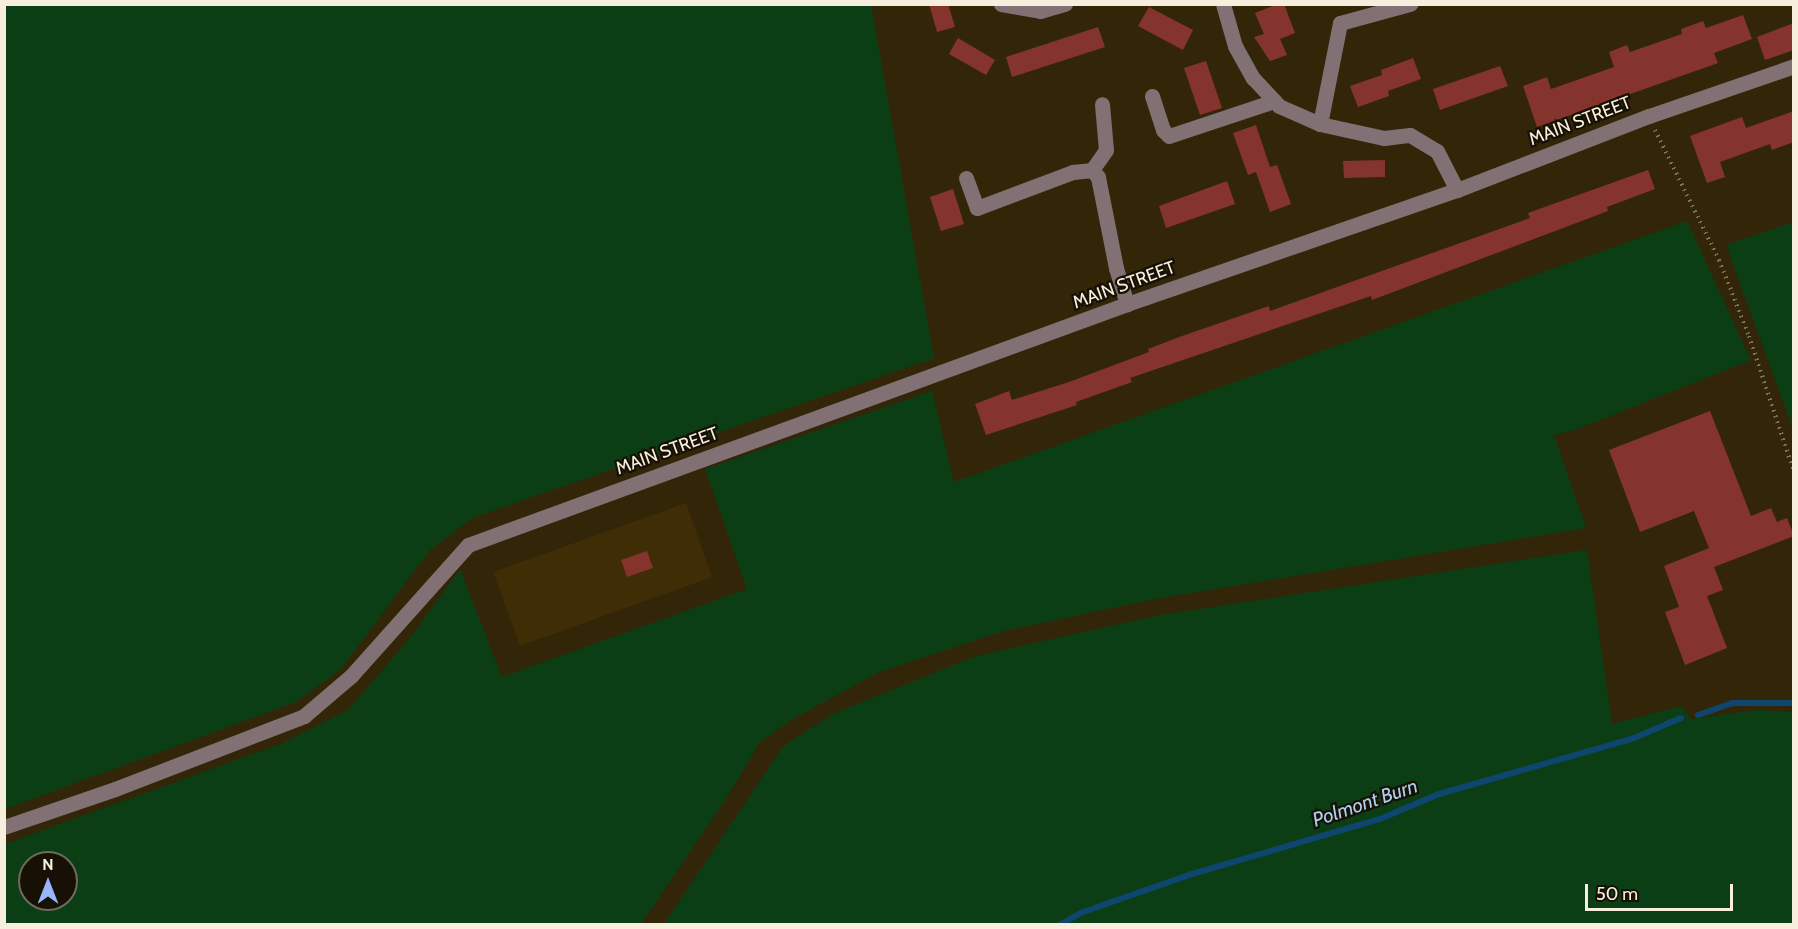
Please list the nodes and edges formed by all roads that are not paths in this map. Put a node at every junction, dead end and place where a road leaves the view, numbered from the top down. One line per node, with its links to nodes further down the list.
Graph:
1 (1000, 4): 2 (street)
2 (1065, 4)
3 (1223, 4): 7 (street)
4 (1410, 4): 9 (street)
5 (1794, 66): 12 (street, MAIN STREET)
6 (1152, 96): 7 (street)
7 (1274, 100): 9 (street)
8 (1102, 104): 10 (street)
9 (1320, 124): 12 (street)
10 (1092, 170): 11 (street); 13 (street)
11 (966, 178)
12 (1457, 190): 13 (street, MAIN STREET)
13 (1127, 304): 14 (street, MAIN STREET)
14 (4, 827)

